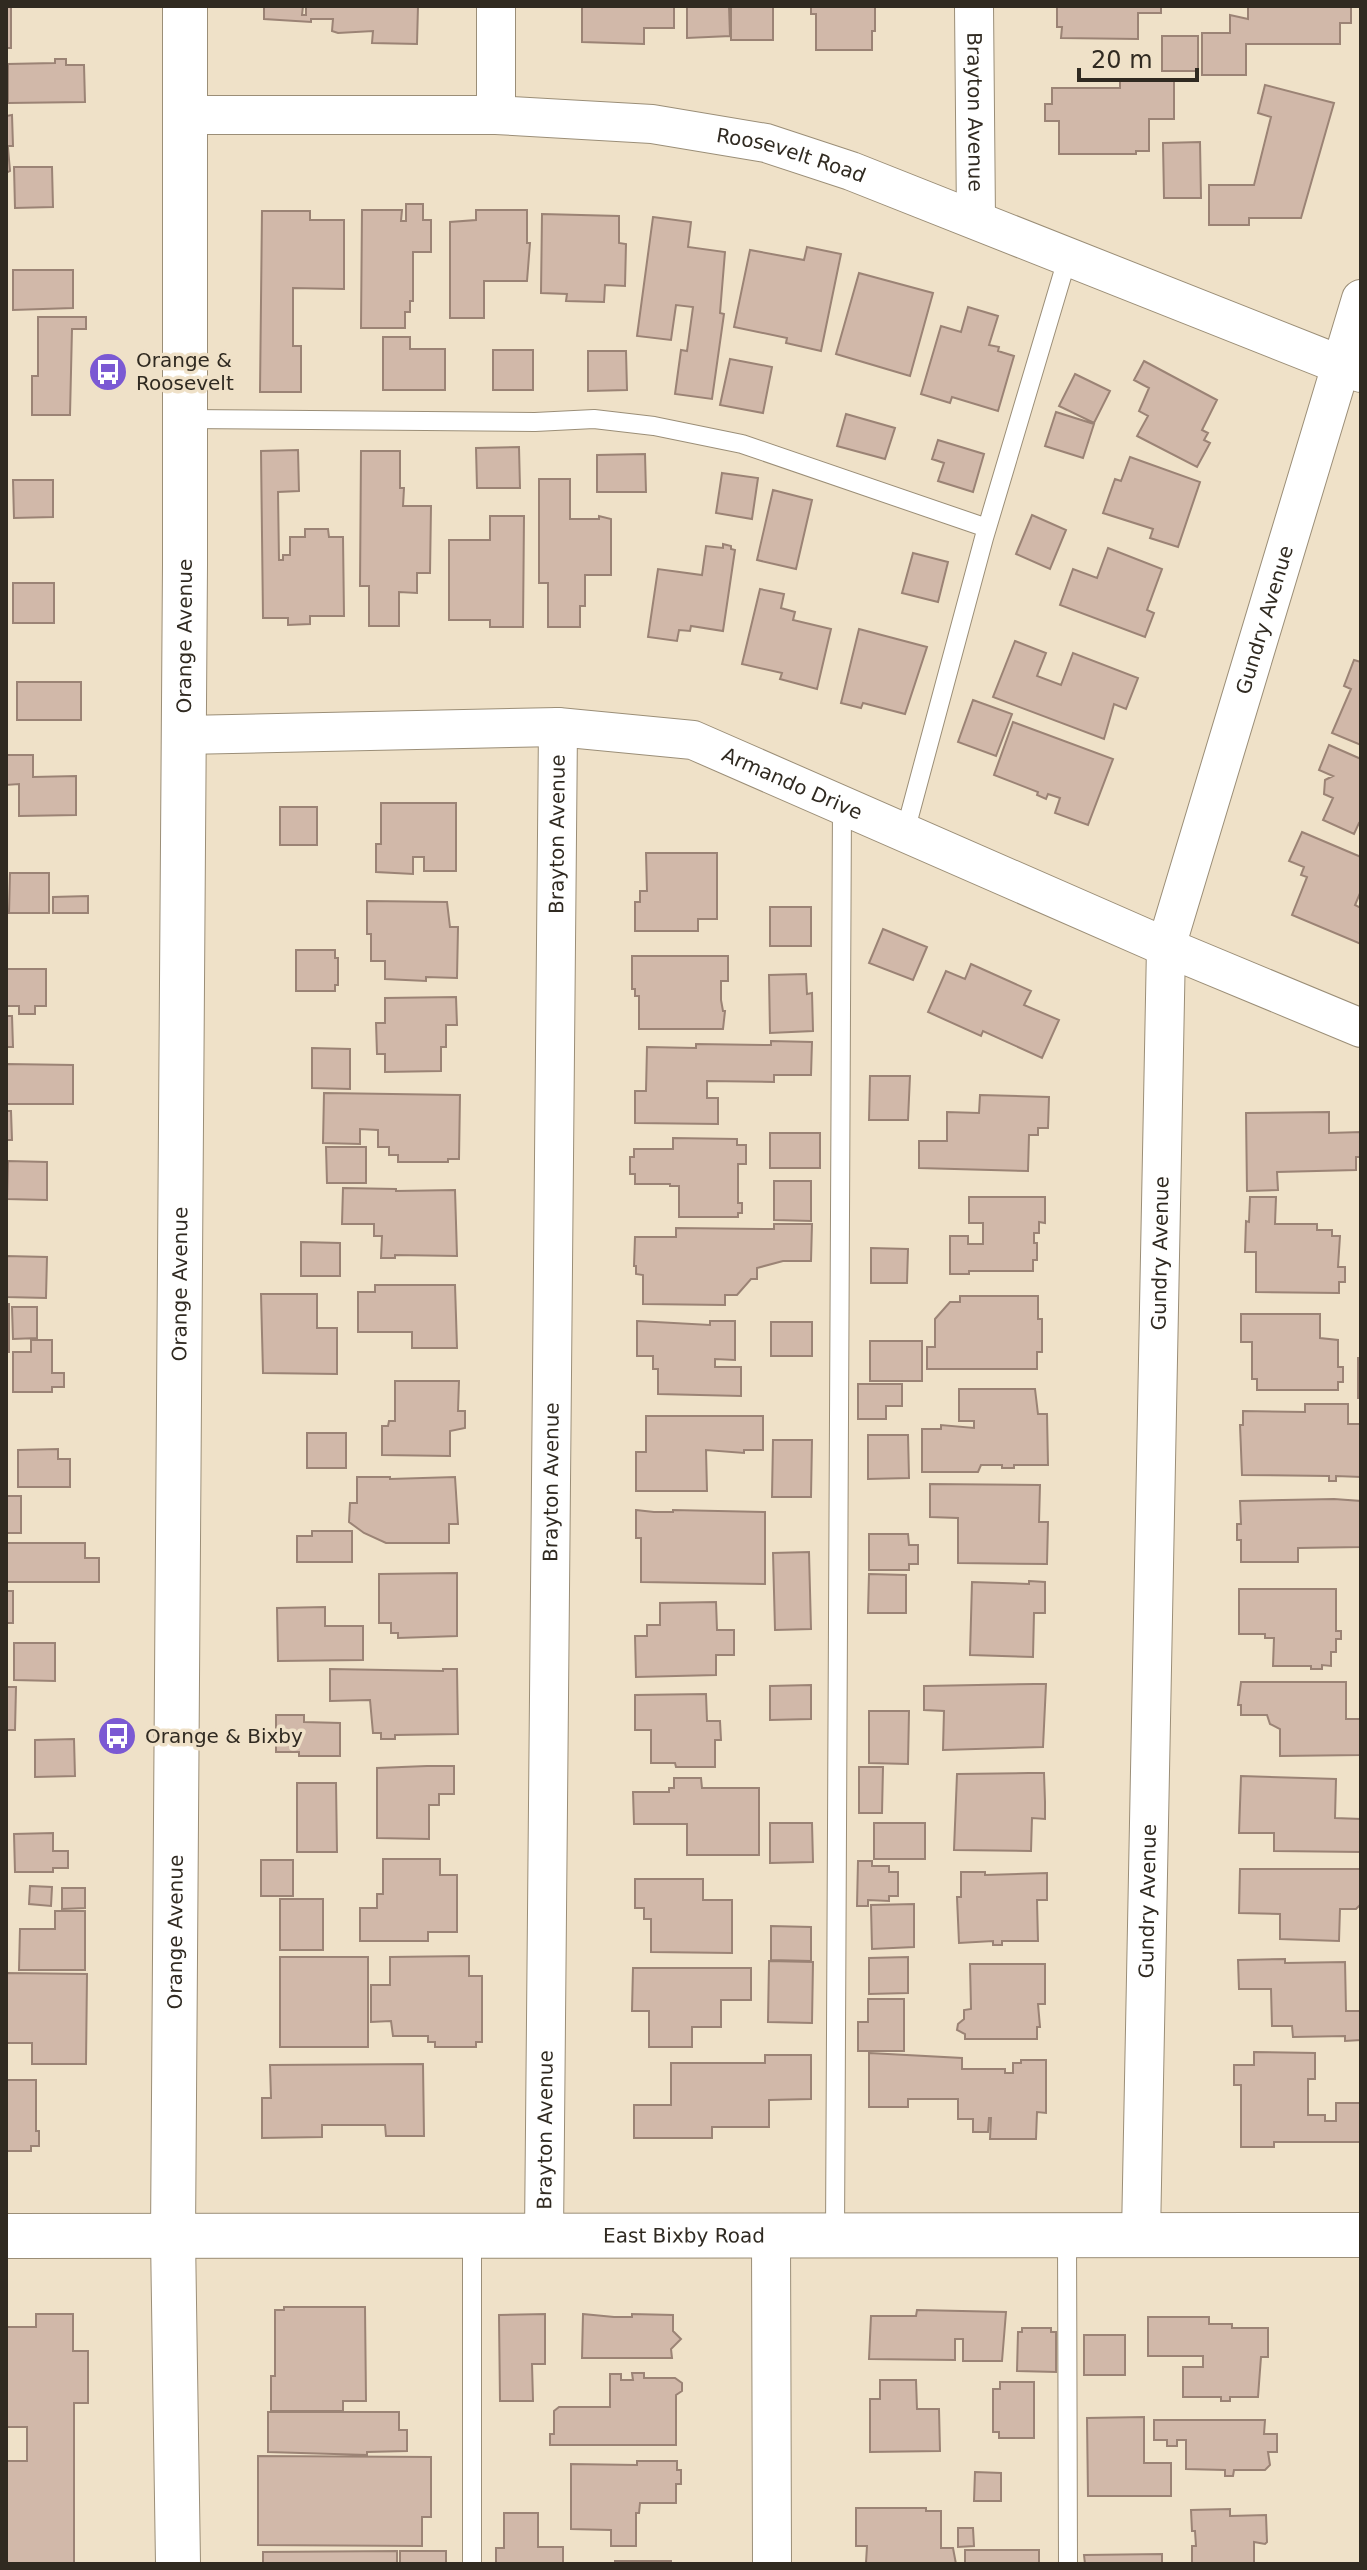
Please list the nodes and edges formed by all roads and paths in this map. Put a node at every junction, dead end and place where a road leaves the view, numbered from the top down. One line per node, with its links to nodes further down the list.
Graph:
1 (185, 6): 4 (street, Orange Avenue)
2 (496, 6): 5 (street)
3 (974, 6): 6 (street, Brayton Avenue)
4 (185, 115): 5 (street, Roosevelt Road); 10 (street, Orange Avenue)
5 (496, 115): 6 (street, Roosevelt Road)
6 (976, 220): 7 (street, Roosevelt Road)
7 (1068, 256): 9 (street, Roosevelt Road); 11 (lane)
8 (1361, 299): 9 (street, Gundry Avenue)
9 (1351, 368): 16 (street, Gundry Avenue)
10 (185, 419): 11 (lane); 13 (street, Orange Avenue)
11 (987, 528): 15 (lane)
12 (558, 727): 13 (street, Armando Drive); 14 (street, Armando Drive); 21 (street, Brayton Avenue)
13 (184, 735): 23 (street, Orange Avenue)
14 (842, 805): 15 (street, Armando Drive); 26 (lane)
15 (905, 832): 16 (street, Armando Drive)
16 (1166, 947): 17 (street, Armando Drive); 18 (street, Gundry Avenue)
17 (1361, 1028)
18 (1141, 2235): 19 (street, East Bixby Road); 22 (street, East Bixby Road)
19 (1361, 2235)
20 (6, 2236): 23 (street, East Bixby Road)
21 (544, 2236): 24 (street, East Bixby Road); 25 (street, East Bixby Road)
22 (1067, 2236): 26 (street, East Bixby Road); 30 (lane)
23 (173, 2237): 24 (street, East Bixby Road); 27 (street, Orange Avenue)
24 (472, 2237): 28 (lane)
25 (771, 2237): 26 (street, East Bixby Road); 29 (street)
26 (835, 2237)
27 (178, 2564)
28 (472, 2564)
29 (772, 2564)
30 (1068, 2564)

